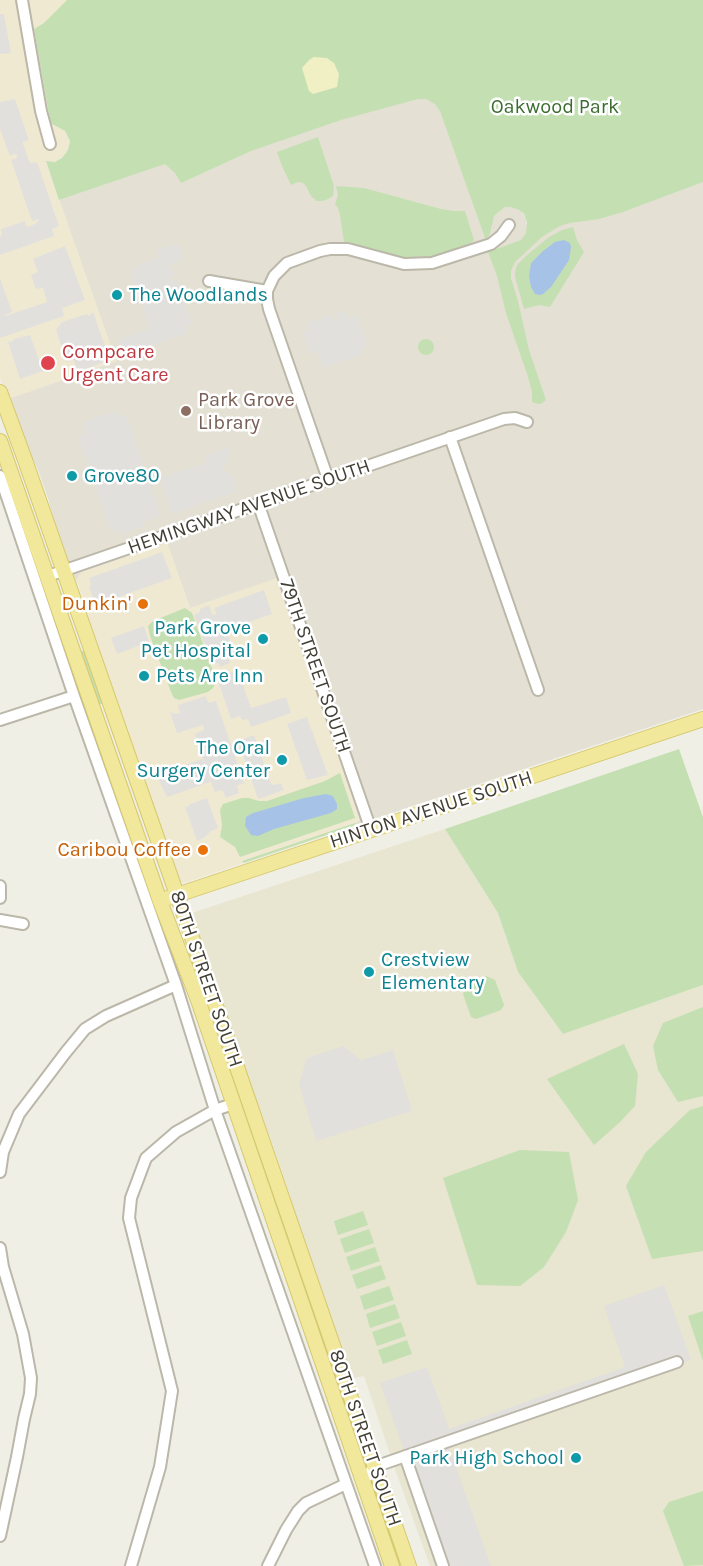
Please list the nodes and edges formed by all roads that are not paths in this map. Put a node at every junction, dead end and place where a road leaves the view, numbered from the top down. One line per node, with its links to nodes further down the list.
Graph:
1 (22, 0): 2 (street)
2 (50, 144)
3 (509, 225): 5 (street)
4 (209, 281): 5 (street)
5 (267, 291): 12 (street)
6 (0, 392): 10 (main road, 80TH STREET SOUTH)
7 (527, 422): 8 (street, HEMINGWAY AVENUE SOUTH)
8 (450, 437): 12 (street, HEMINGWAY AVENUE SOUTH); 16 (street)
9 (0, 441): 11 (main road, 80TH STREET SOUTH)
10 (25, 460): 11 (street); 14 (main road, 80TH STREET SOUTH)
11 (3, 470): 15 (main road, 80TH STREET SOUTH); 17 (street, 80TH STREET SOUTH)
12 (328, 479): 13 (street, HEMINGWAY AVENUE SOUTH)
13 (258, 503): 14 (street, HEMINGWAY AVENUE SOUTH); 20 (street, 79TH STREET SOUTH)
14 (63, 570): 15 (street, HEMINGWAY AVENUE SOUTH); 22 (main road, 80TH STREET SOUTH)
15 (48, 576): 24 (main road, 80TH STREET SOUTH)
16 (538, 690)
17 (74, 696): 19 (street); 27 (street, 80TH STREET SOUTH)
18 (703, 719): 20 (main road, HINTON AVENUE SOUTH)
19 (0, 720)
20 (371, 830): 22 (main road, HINTON AVENUE SOUTH)
21 (0, 886): 23 (street)
22 (176, 895): 24 (main road, HINTON AVENUE SOUTH); 34 (main road, 80TH STREET SOUTH)
23 (0, 898)
24 (160, 901): 28 (main road, 80TH STREET SOUTH)
25 (0, 920): 26 (street)
26 (23, 924)
27 (176, 986): 29 (street, 80TH STREET SOUTH); 30 (street)
28 (233, 1104): 29 (street); 35 (main road, 80TH STREET SOUTH)
29 (214, 1110): 36 (street, 80TH STREET SOUTH); 38 (street)
30 (0, 1172)
31 (0, 1248): 37 (street)
32 (677, 1362): 33 (street)
33 (405, 1456): 34 (street); 43 (street)
34 (374, 1467): 35 (street); 42 (main road, 80TH STREET SOUTH)
35 (363, 1482): 41 (main road, 80TH STREET SOUTH)
36 (346, 1484): 39 (street); 40 (street, 80TH STREET SOUTH)
37 (0, 1536)
38 (131, 1566)
39 (268, 1566)
40 (375, 1566)
41 (392, 1566)
42 (409, 1566)
43 (443, 1566)

